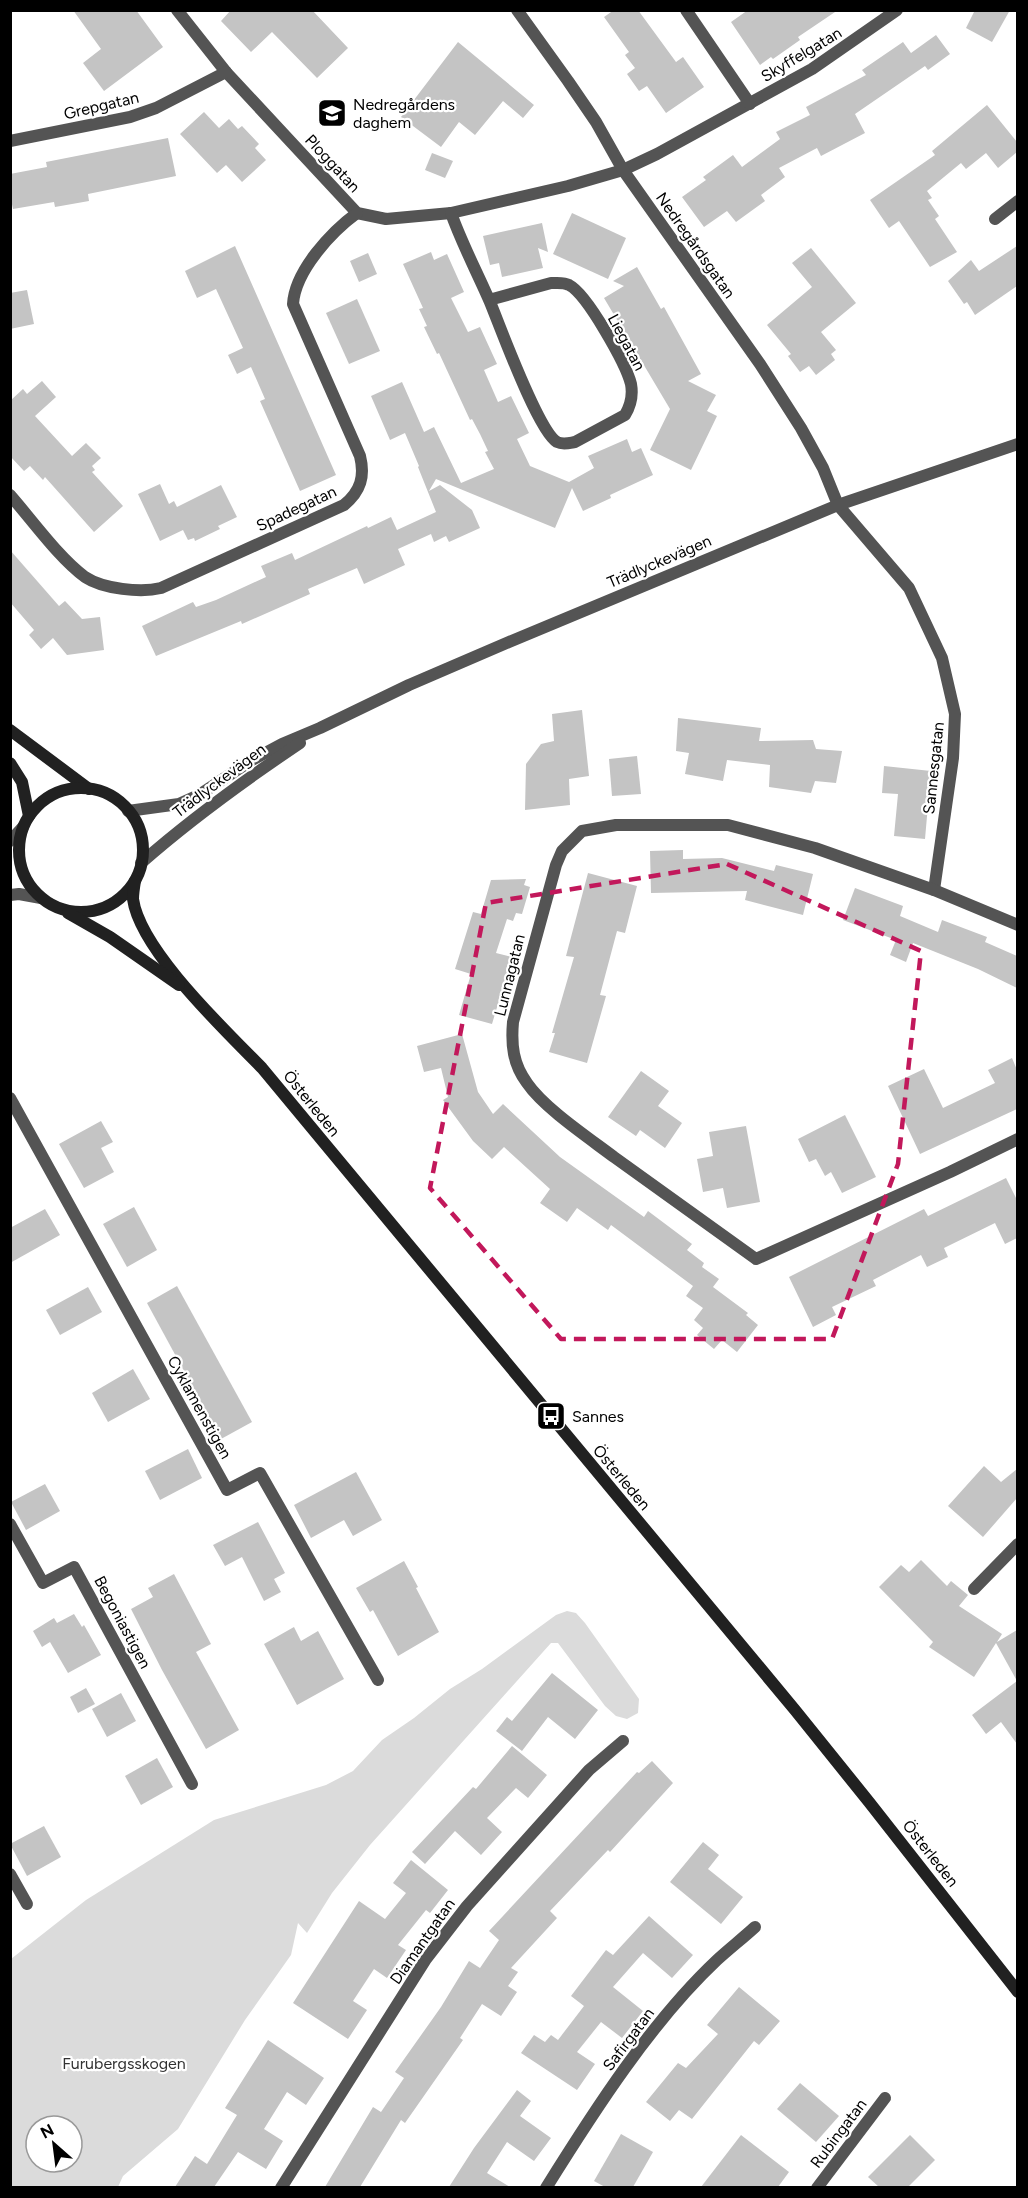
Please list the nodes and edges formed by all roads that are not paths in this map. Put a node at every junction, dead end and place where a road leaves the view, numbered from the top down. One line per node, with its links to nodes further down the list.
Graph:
1 (177, 10): 5 (street, Ploggatan)
2 (517, 10): 8 (street, Nedregårdsgatan)
3 (686, 10): 6 (street, Skyffelgatan)
4 (897, 10): 6 (street, Skyffelgatan)
5 (226, 72): 7 (street, Grepgatan); 10 (street, Ploggatan)
6 (750, 104): 8 (street, Skyffelgatan)
7 (10, 141)
8 (623, 170): 11 (street, Ploggatan); 16 (street, Nedregårdsgatan)
9 (1017, 201): 12 (street)
10 (357, 213): 11 (street, Ploggatan); 15 (street, Spadegatan)
11 (451, 213): 13 (street, Liegatan)
12 (994, 219)
13 (489, 300): 13 (street, Liegatan)
14 (1017, 444): 16 (street, Trädlyckevägen)
15 (10, 495)
16 (838, 505): 17 (street, Trädlyckevägen); 26 (street, Sannesgatan)
17 (320, 729): 21 (street, Trädlyckevägen); 24 (street, Trädlyckevägen)
18 (10, 730): 20 (main road)
19 (10, 763): 22 (main road)
20 (89, 789): 21 (main road); 22 (main road)
21 (128, 811): 24 (main road)
22 (26, 822): 23 (street); 28 (main road)
23 (10, 841)
24 (141, 863): 25 (main road)
25 (135, 881): 29 (main road); 31 (main road, Österleden)
26 (934, 890): 30 (street, Lunnagatan); 33 (street, Lunnagatan)
27 (10, 895): 28 (street)
28 (41, 898): 29 (main road)
29 (61, 909): 31 (main road, Österleden)
30 (1017, 925)
31 (190, 992): 43 (main road, Österleden)
32 (10, 1098): 37 (street, Cyklamenstigen)
33 (1017, 1139)
34 (10, 1524): 39 (street, Begoniastigen)
35 (1017, 1545): 36 (street)
36 (974, 1589)
37 (378, 1680)
38 (623, 1741): 45 (street, Diamantgatan)
39 (192, 1784)
40 (10, 1874): 41 (street)
41 (27, 1904)
42 (755, 1927): 46 (street, Safirgatan)
43 (1017, 1992)
44 (885, 2098): 47 (street, Rubingatan)
45 (281, 2187)
46 (546, 2187)
47 (817, 2187)

